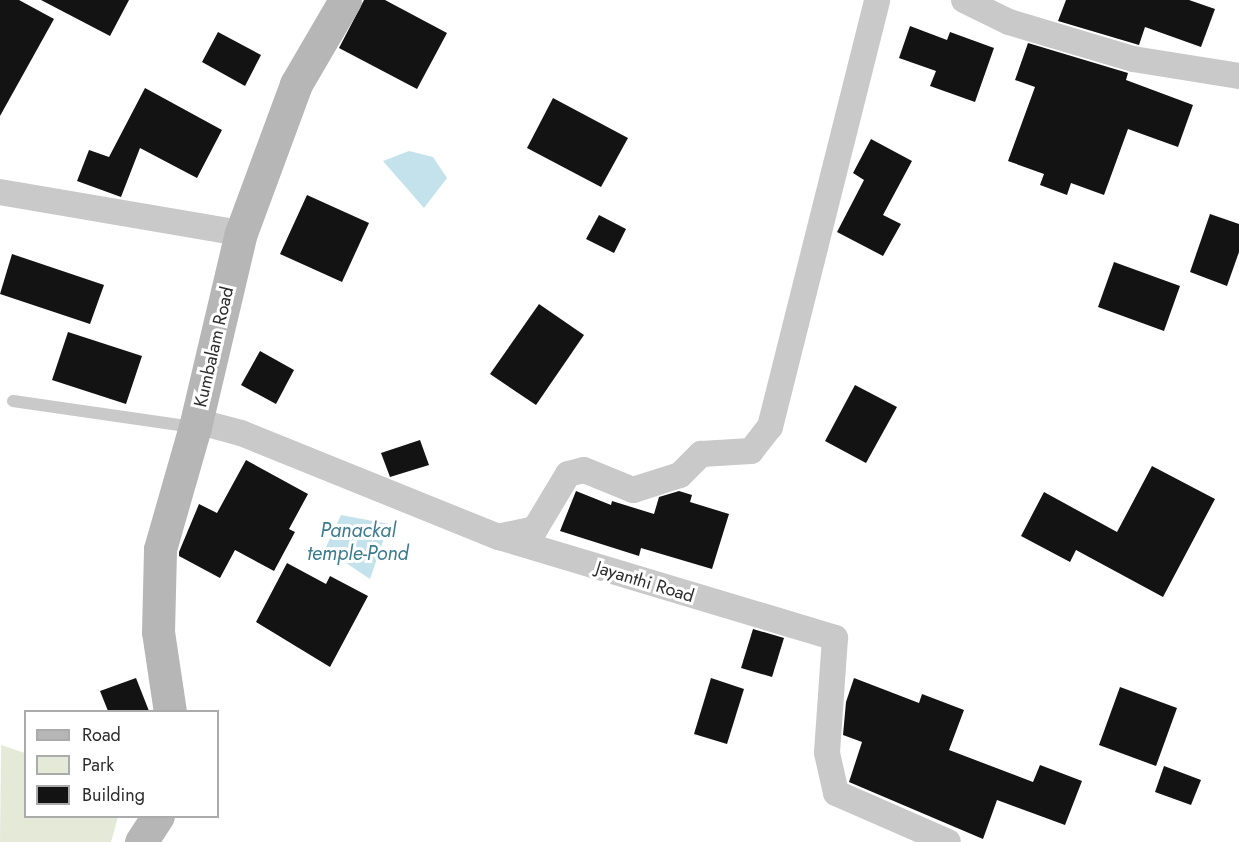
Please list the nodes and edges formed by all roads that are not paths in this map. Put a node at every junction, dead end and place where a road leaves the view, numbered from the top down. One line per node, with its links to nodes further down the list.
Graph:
1 (345, 0): 6 (main road, Kumbalam Road)
2 (877, 0): 9 (street)
3 (964, 0): 4 (street)
4 (1239, 76)
5 (0, 192): 6 (street)
6 (241, 233): 8 (main road, Kumbalam Road)
7 (13, 401): 8 (lane)
8 (195, 424): 9 (street, Jayanthi Road); 10 (main road, Kumbalam Road)
9 (499, 537): 13 (street, Jayanthi Road)
10 (170, 710)
11 (157, 818): 12 (main road)
12 (141, 842)
13 (948, 842)

